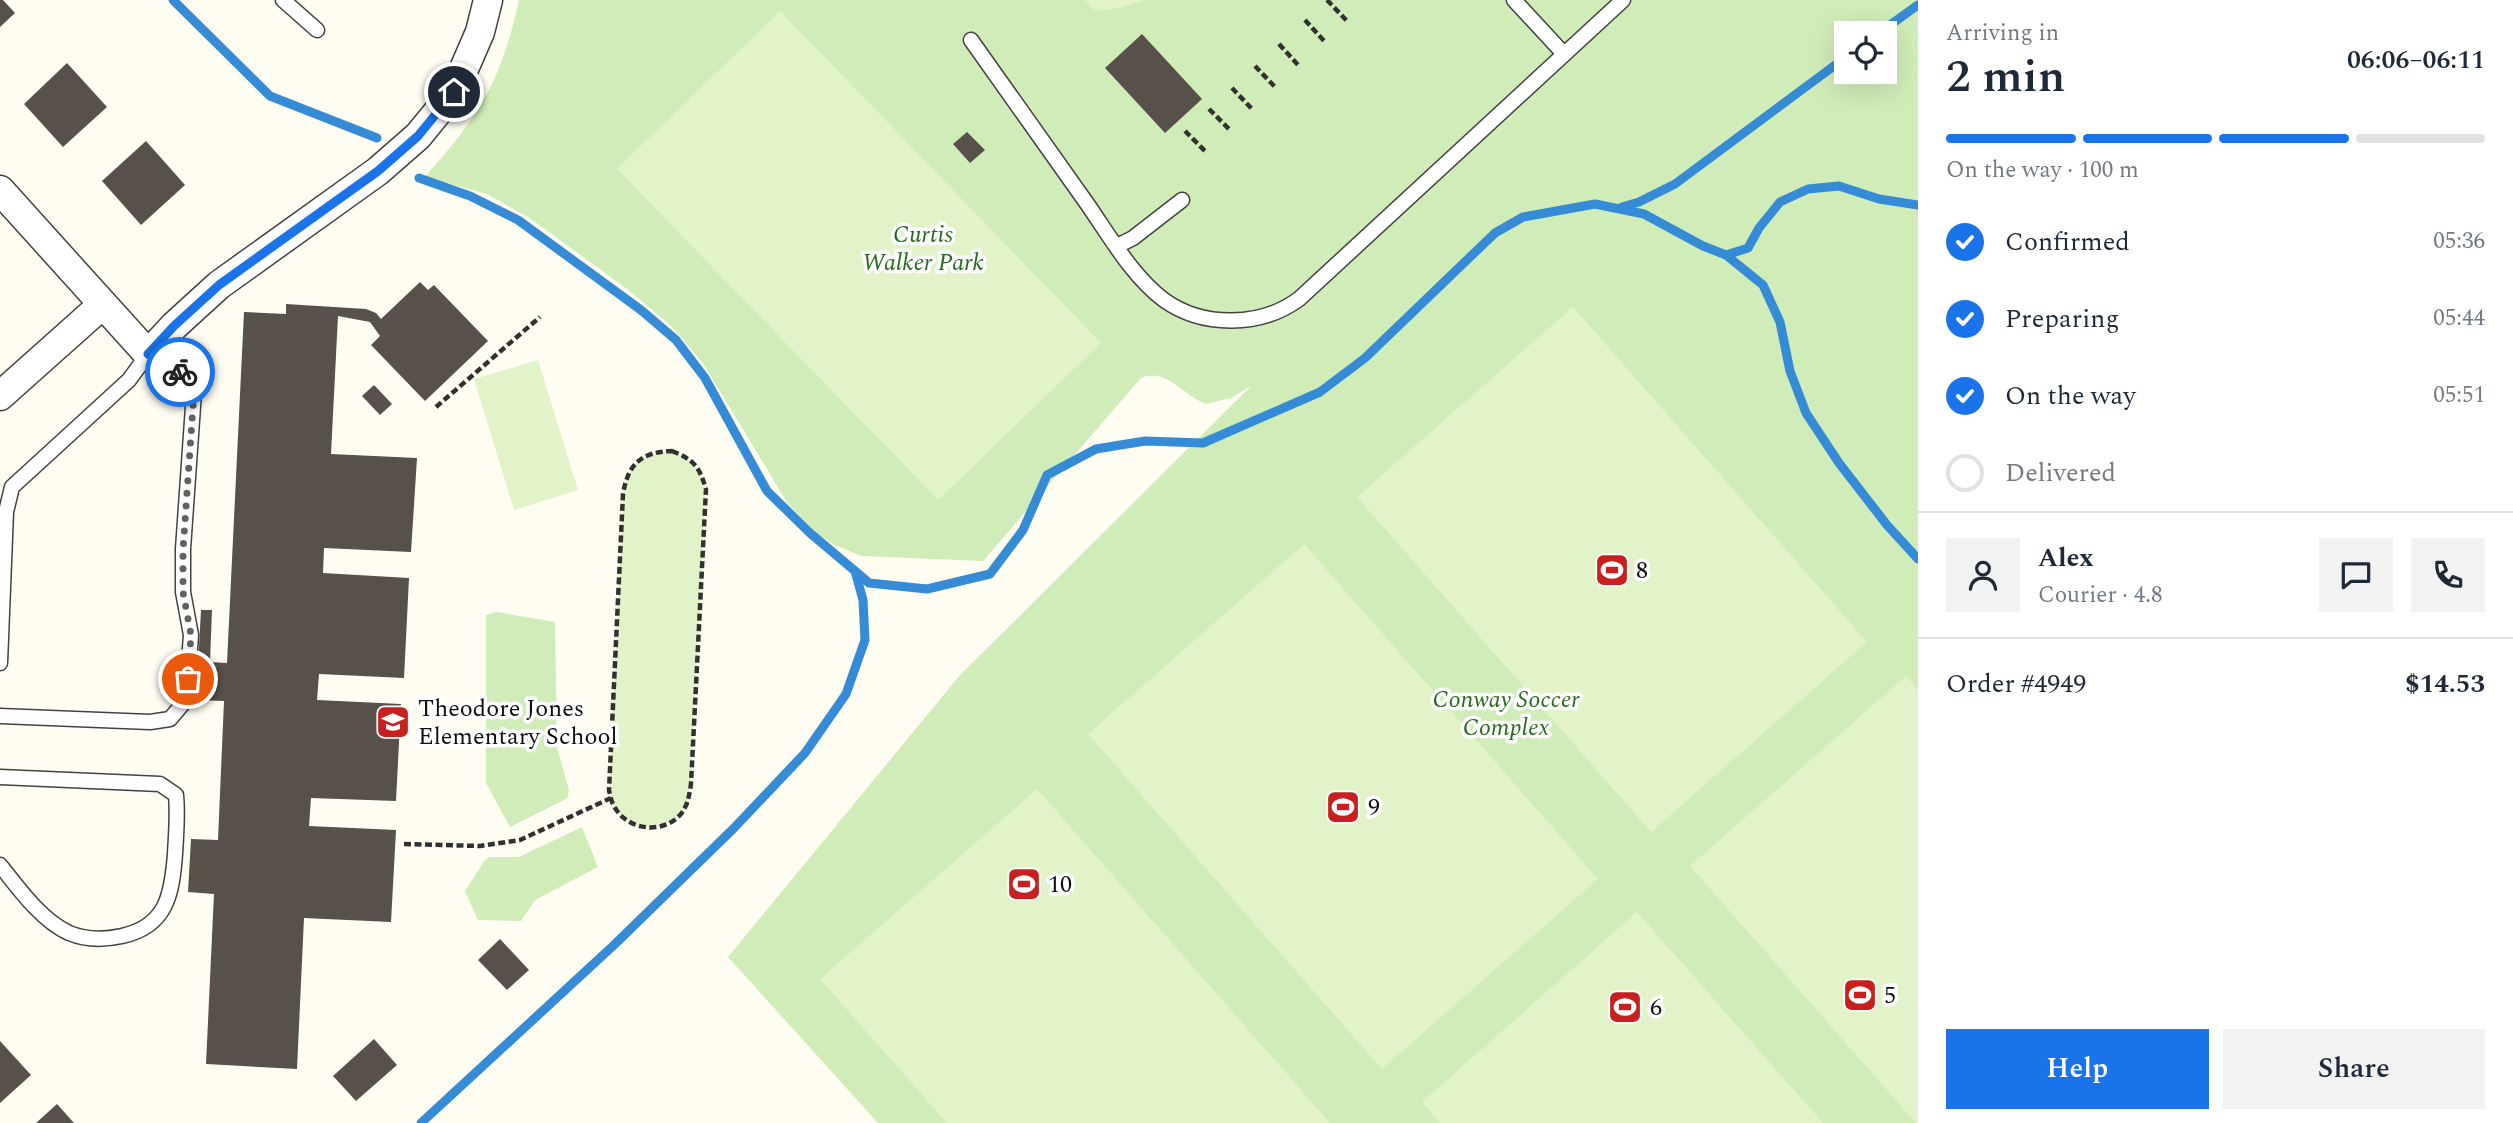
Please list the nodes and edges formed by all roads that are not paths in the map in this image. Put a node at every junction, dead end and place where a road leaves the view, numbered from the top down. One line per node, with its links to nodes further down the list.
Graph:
1 (283, 0): 5 (lane)
2 (488, 0): 12 (street)
3 (1514, 0): 7 (lane)
4 (1623, 0): 7 (lane)
5 (317, 30)
6 (971, 40): 10 (lane)
7 (1564, 54): 10 (lane)
8 (0, 190): 11 (street)
9 (1182, 200): 10 (lane)
10 (1117, 246)
11 (103, 305): 12 (street); 13 (street)
12 (148, 354): 14 (lane); 15 (lane)
13 (0, 396)
14 (0, 663)
15 (0, 716)
16 (0, 777): 17 (lane)
17 (0, 865)

